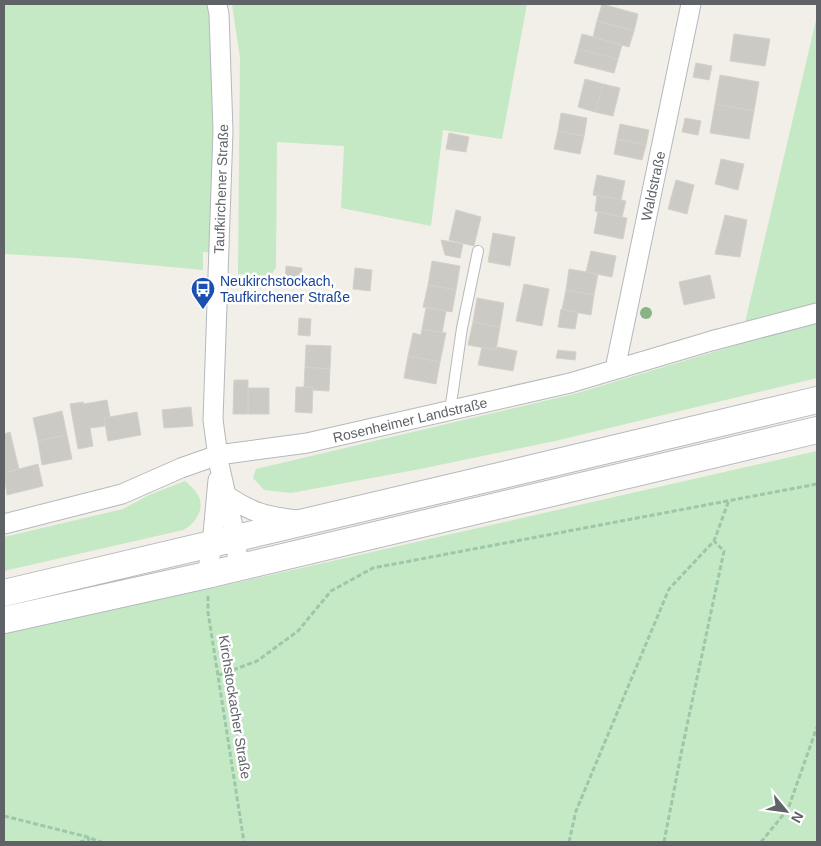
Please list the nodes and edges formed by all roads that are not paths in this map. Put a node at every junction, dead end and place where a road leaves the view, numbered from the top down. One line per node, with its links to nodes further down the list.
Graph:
1 (217, 4): 9 (street, Taufkirchener Straße)
2 (691, 4): 5 (street, Waldstraße)
3 (478, 252): 7 (lane)
4 (817, 313): 5 (street, Rosenheimer Landstraße)
5 (615, 369): 7 (street, Rosenheimer Landstraße)
6 (817, 400): 11 (main road)
7 (450, 411): 9 (street, Rosenheimer Landstraße)
8 (817, 430): 14 (main road)
9 (219, 459): 10 (street, Taufkirchener Straße); 12 (street, Rosenheimer Landstraße); 13 (street, Taufkirchener Straße)
10 (227, 496): 11 (street); 13 (street, Taufkirchener Straße)
11 (307, 522): 13 (main road)
12 (4, 524)
13 (224, 542): 14 (street, Taufkirchener Straße); 15 (street, Taufkirchener Straße); 16 (main road)
14 (238, 568): 15 (main road)
15 (207, 575): 17 (main road)
16 (4, 593)
17 (4, 620)

